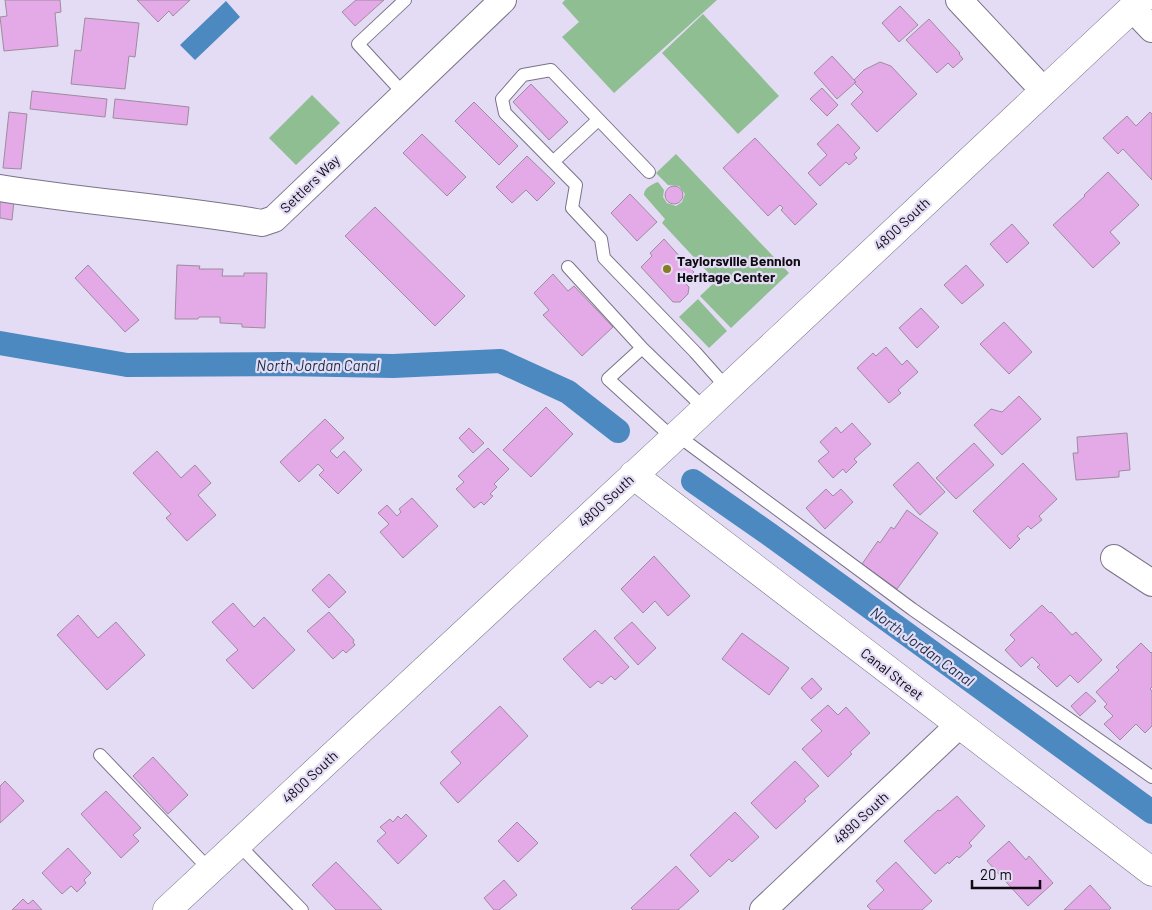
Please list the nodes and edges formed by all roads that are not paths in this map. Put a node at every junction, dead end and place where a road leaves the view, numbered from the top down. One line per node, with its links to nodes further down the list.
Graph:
1 (405, 0): 7 (lane)
2 (503, 0): 7 (street, Settlers Way)
3 (959, 0): 6 (street)
4 (1136, 4): 5 (street); 6 (street, 4800 South)
5 (1152, 29)
6 (1044, 91): 14 (street, 4800 South)
7 (404, 94): 11 (street, Settlers Way)
8 (598, 120): 9 (lane); 9 (lane); 10 (lane)
9 (553, 162): 14 (lane)
10 (649, 172)
11 (0, 188)
12 (568, 268): 13 (lane)
13 (642, 348): 15 (lane); 16 (lane)
14 (727, 388): 15 (street, 4800 South)
15 (705, 409): 16 (street, 4800 South)
16 (675, 437): 17 (street, 4800 South); 22 (lane)
17 (633, 475): 20 (street, Canal Street); 23 (street, 4800 South)
18 (1114, 558): 19 (street)
19 (1152, 583)
20 (959, 725): 25 (street, Canal Street); 28 (street, 4890 South)
21 (100, 755): 24 (lane)
22 (1152, 777)
23 (238, 844): 24 (street, 4800 South); 27 (lane)
24 (210, 870): 26 (street, 4800 South)
25 (1152, 872)
26 (167, 910)
27 (302, 910)
28 (763, 910)

